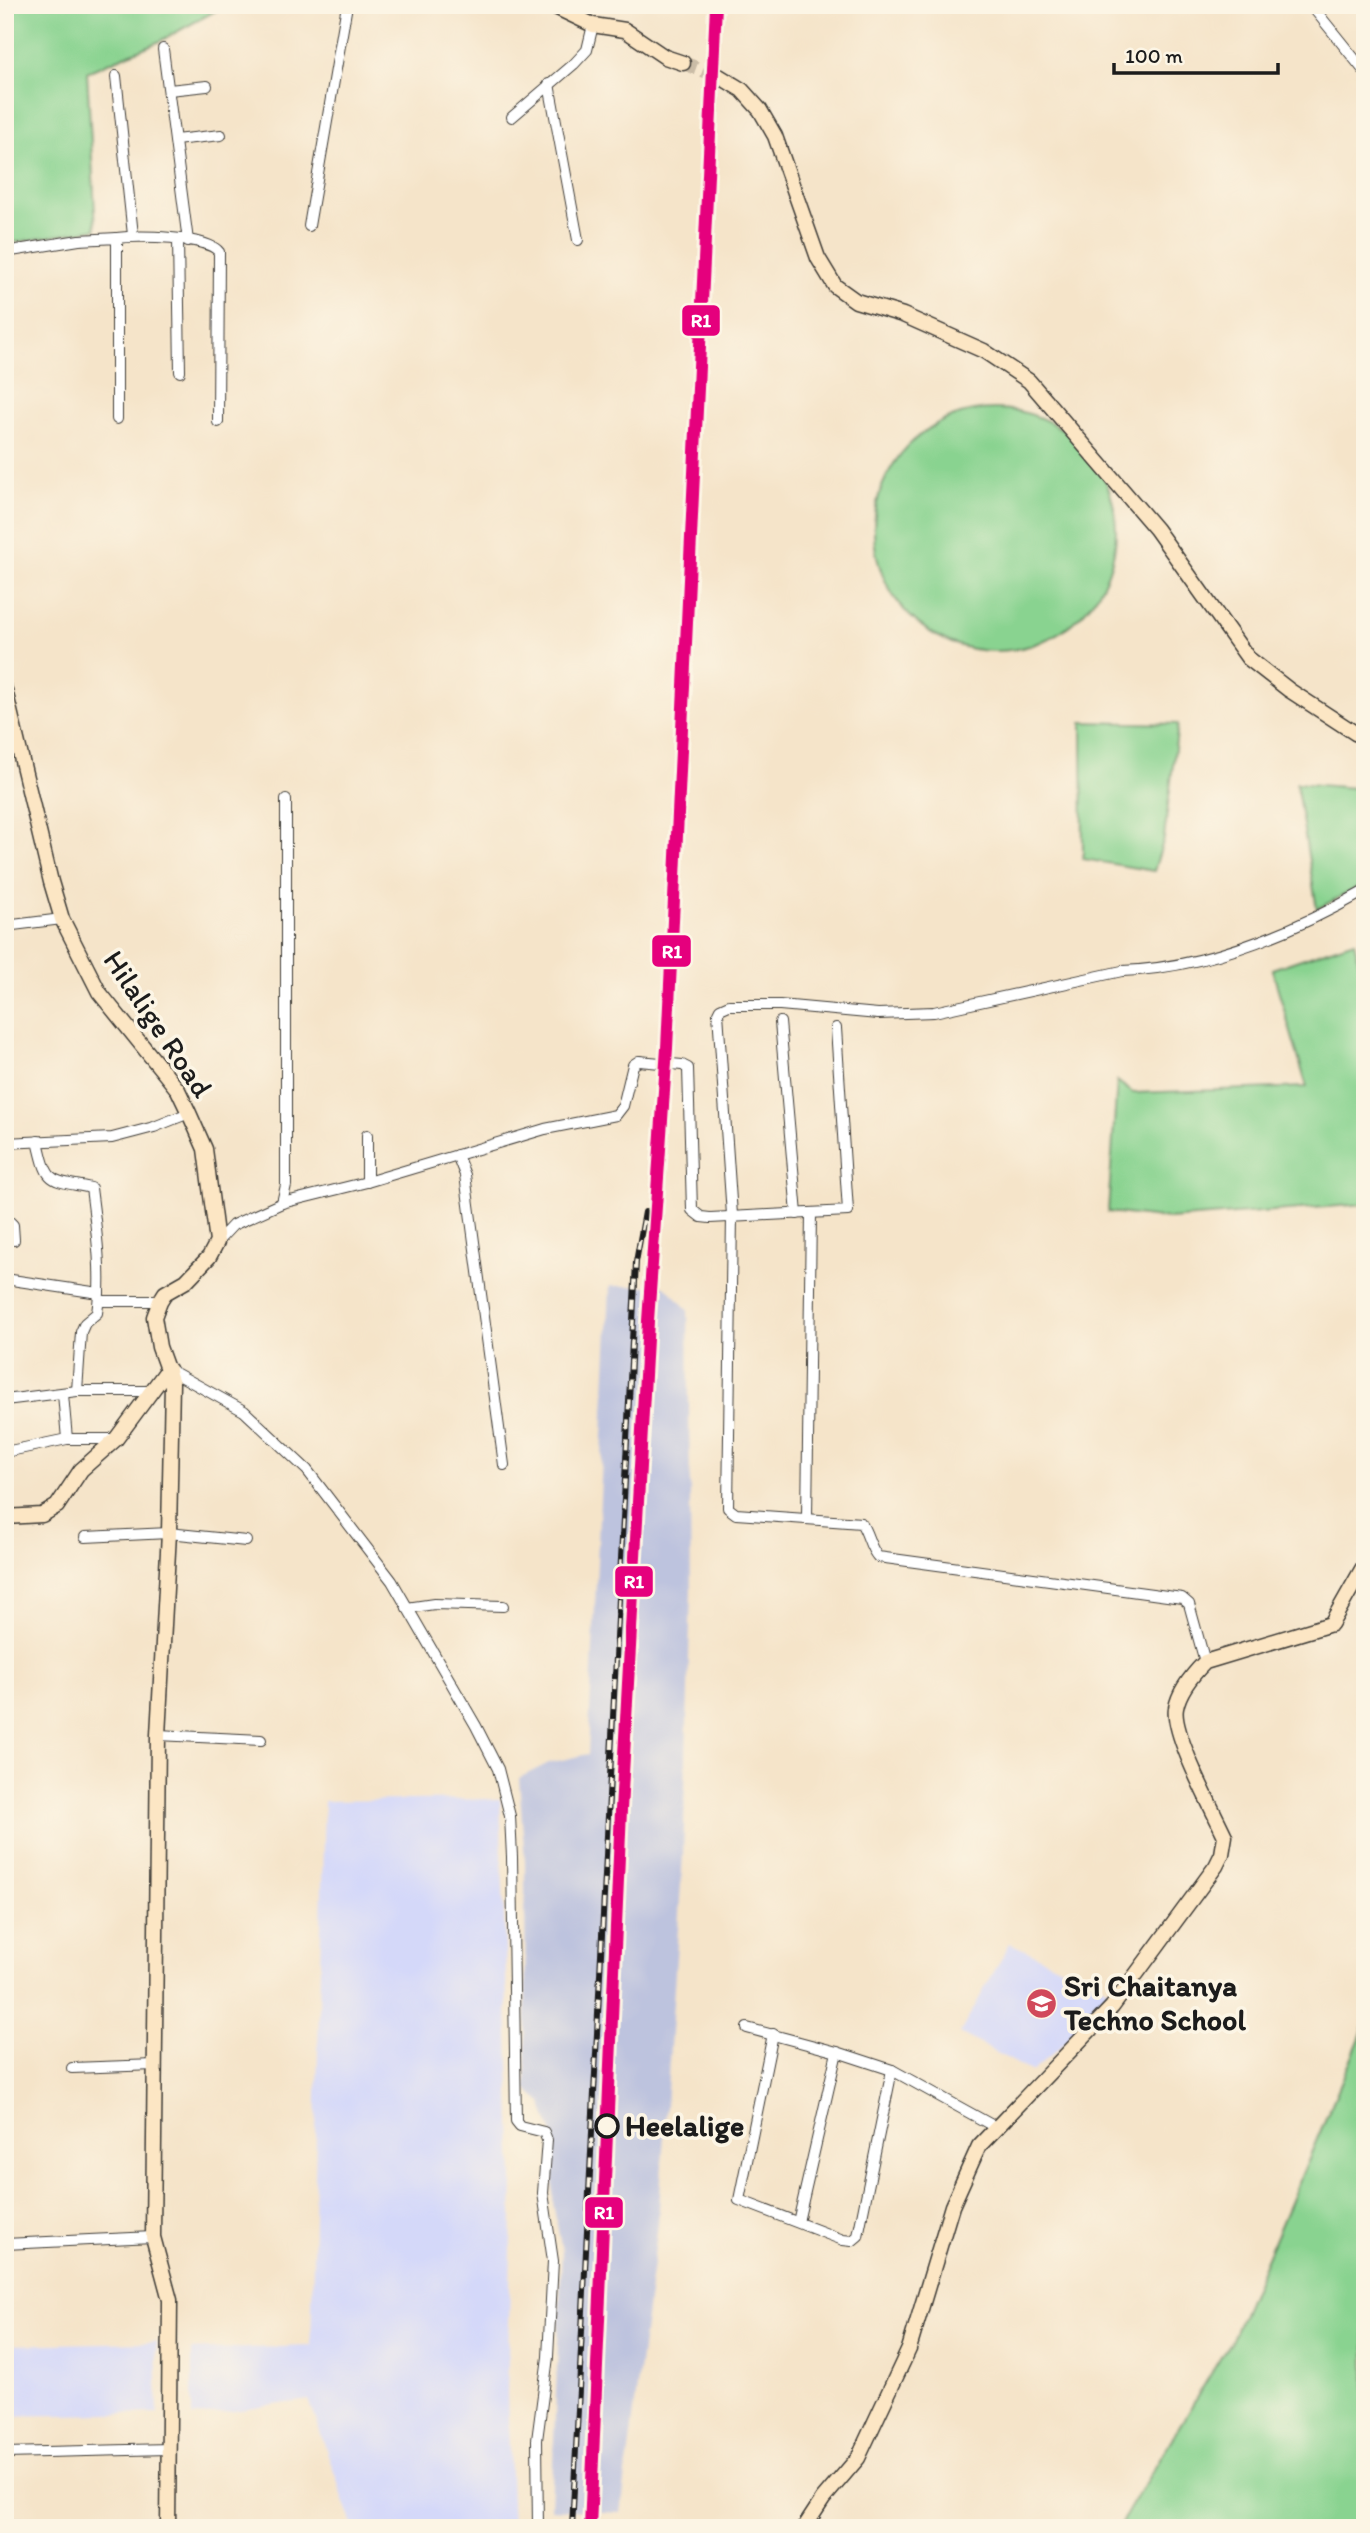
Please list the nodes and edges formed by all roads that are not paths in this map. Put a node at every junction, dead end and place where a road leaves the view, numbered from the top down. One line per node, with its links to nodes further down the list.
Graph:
1 (347, 5): 16 (street)
2 (551, 5): 4 (street)
3 (1311, 5): 7 (street)
4 (593, 25): 6 (street); 10 (street)
5 (163, 49): 12 (street)
6 (683, 63)
7 (1365, 72)
8 (116, 76): 17 (street)
9 (719, 76): 26 (street)
10 (549, 84): 13 (street); 20 (street)
11 (207, 86): 12 (street)
12 (169, 90): 15 (street)
13 (512, 117)
14 (221, 135): 15 (street)
15 (175, 140): 19 (street)
16 (309, 226)
17 (133, 235): 18 (street); 19 (street)
18 (117, 237): 21 (street); 23 (street)
19 (183, 240): 22 (street); 24 (street)
20 (578, 240)
21 (5, 252)
22 (180, 372)
23 (117, 419)
24 (218, 422)
25 (6, 699): 29 (street, Hilalige Road)
26 (1365, 737)
27 (286, 800): 39 (street)
28 (1365, 891): 42 (street)
29 (62, 919): 30 (street); 33 (street, Hilalige Road)
30 (5, 926)
31 (780, 1022): 41 (street)
32 (836, 1028): 40 (street)
33 (189, 1113): 35 (street); 45 (street, Hilalige Road)
34 (367, 1135): 38 (street)
35 (38, 1141): 36 (street); 47 (street)
36 (5, 1143)
37 (457, 1155): 38 (street); 42 (street, bridge); 57 (street)
38 (368, 1182): 39 (street)
39 (282, 1203): 45 (street)
40 (811, 1213): 41 (street); 59 (street)
41 (797, 1214): 42 (street)
42 (732, 1215): 59 (street)
43 (5, 1217): 44 (street)
44 (14, 1240)
45 (217, 1242): 48 (street)
46 (5, 1279): 47 (street)
47 (99, 1297): 48 (street); 50 (street)
48 (160, 1301): 49 (street)
49 (168, 1369): 51 (street); 60 (street); 65 (street)
50 (77, 1391): 51 (street); 52 (street)
51 (151, 1391): 55 (street)
52 (63, 1394): 53 (street); 54 (street)
53 (5, 1400)
54 (67, 1438): 55 (street); 56 (street)
55 (116, 1439): 58 (street)
56 (5, 1451)
57 (504, 1465)
58 (5, 1517)
59 (807, 1518): 66 (street)
60 (169, 1533): 61 (street); 62 (street); 67 (street)
61 (85, 1537)
62 (246, 1541)
63 (1365, 1563): 66 (street)
64 (503, 1606): 65 (street)
65 (407, 1608): 82 (street)
66 (1205, 1662): 75 (street)
67 (158, 1735): 68 (street); 72 (street)
68 (261, 1740)
69 (747, 2028): 70 (street)
70 (773, 2034): 71 (street); 76 (street)
71 (837, 2052): 74 (street); 76 (street)
72 (155, 2065): 73 (street); 77 (street)
73 (72, 2068)
74 (892, 2070): 75 (street); 76 (street)
75 (997, 2128): 83 (street)
76 (798, 2222)
77 (153, 2237): 78 (street); 79 (street)
78 (5, 2244)
79 (169, 2449): 80 (street); 81 (street)
80 (5, 2453)
81 (168, 2528)
82 (538, 2528)
83 (804, 2528)

